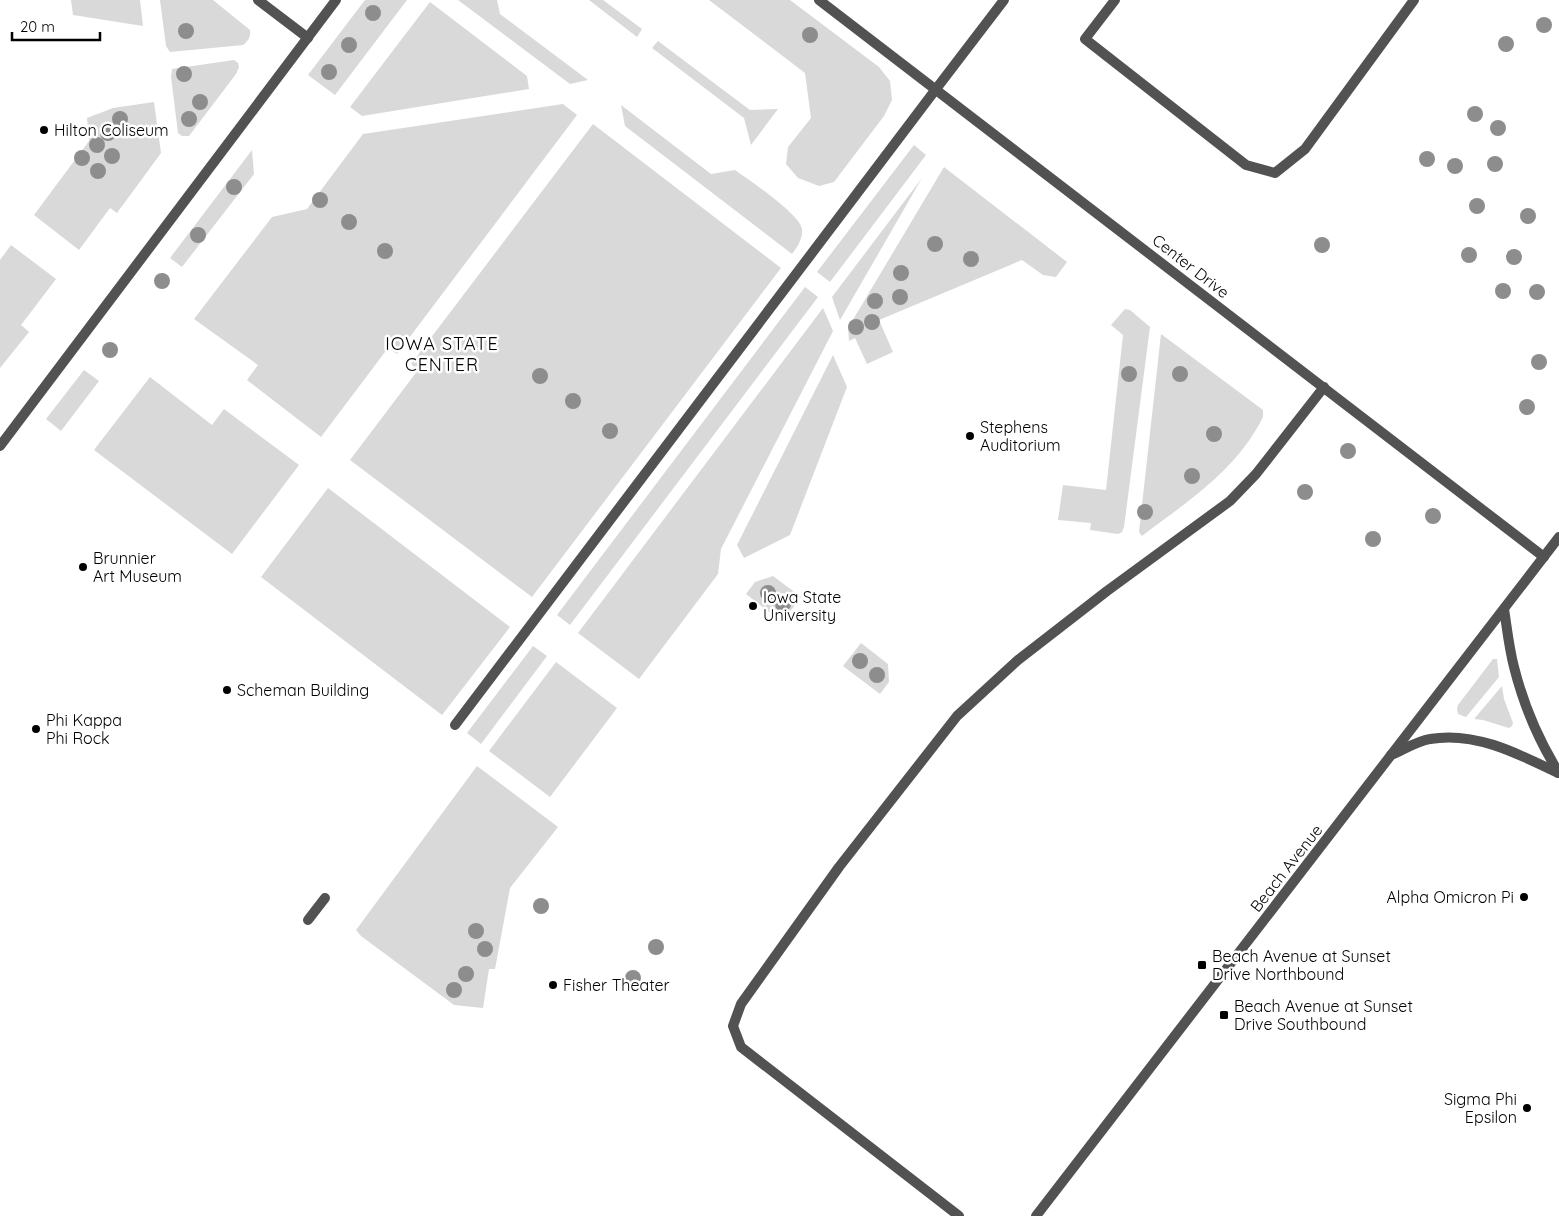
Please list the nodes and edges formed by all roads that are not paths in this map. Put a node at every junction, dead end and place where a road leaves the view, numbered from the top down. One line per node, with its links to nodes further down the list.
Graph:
1 (258, 0): 7 (street)
2 (336, 0): 7 (street)
3 (820, 0): 8 (street, Center Drive)
4 (1004, 0): 8 (street)
5 (1115, 0): 6 (street)
6 (1414, 0)
7 (308, 38): 10 (street)
8 (936, 89): 9 (street, Center Drive); 14 (street)
9 (1324, 387): 12 (street, Center Drive); 19 (street)
10 (0, 446)
11 (1559, 538): 12 (street, Beach Avenue)
12 (1544, 557): 13 (street, Beach Avenue)
13 (1504, 609): 15 (street, Beach Avenue); 16 (street)
14 (455, 724)
15 (1391, 755): 16 (street); 20 (street, Beach Avenue)
16 (1559, 773)
17 (325, 898): 18 (street)
18 (308, 920)
19 (959, 1216)
20 (1036, 1216)

